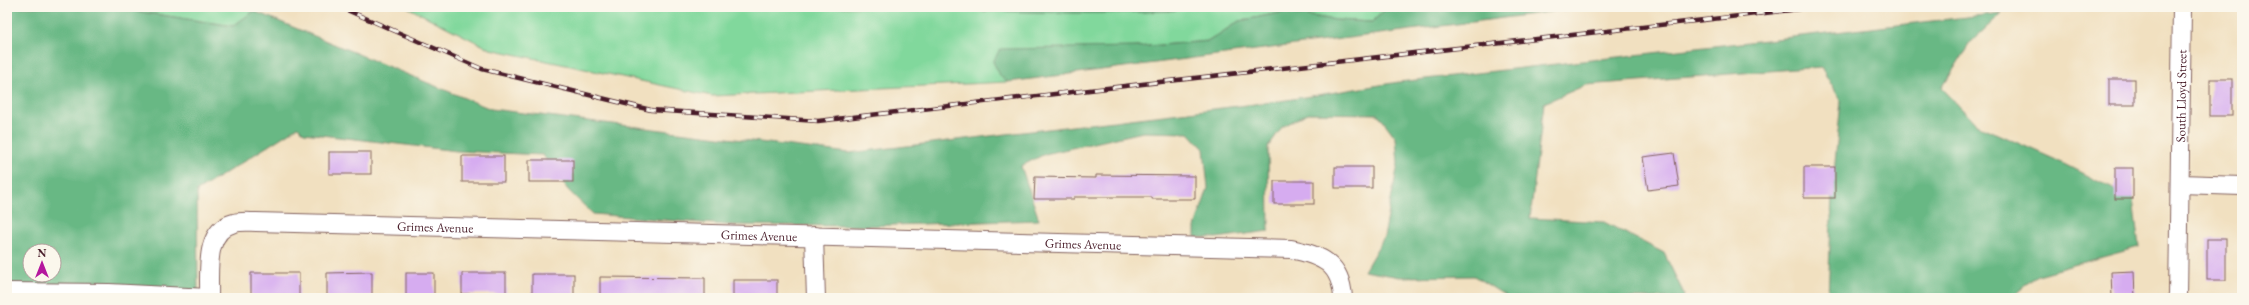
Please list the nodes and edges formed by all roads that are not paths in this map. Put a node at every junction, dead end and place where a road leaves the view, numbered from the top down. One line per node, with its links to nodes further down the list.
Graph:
1 (2182, 7): 2 (street, South Lloyd Street)
2 (2180, 184): 3 (street); 9 (street, South Lloyd Street)
3 (2242, 186)
4 (814, 236): 6 (street, Grimes Avenue); 7 (street); 8 (street, Grimes Avenue)
5 (7, 292): 6 (street, Grimes Avenue)
6 (209, 298)
7 (816, 298)
8 (1343, 298)
9 (2178, 298)

